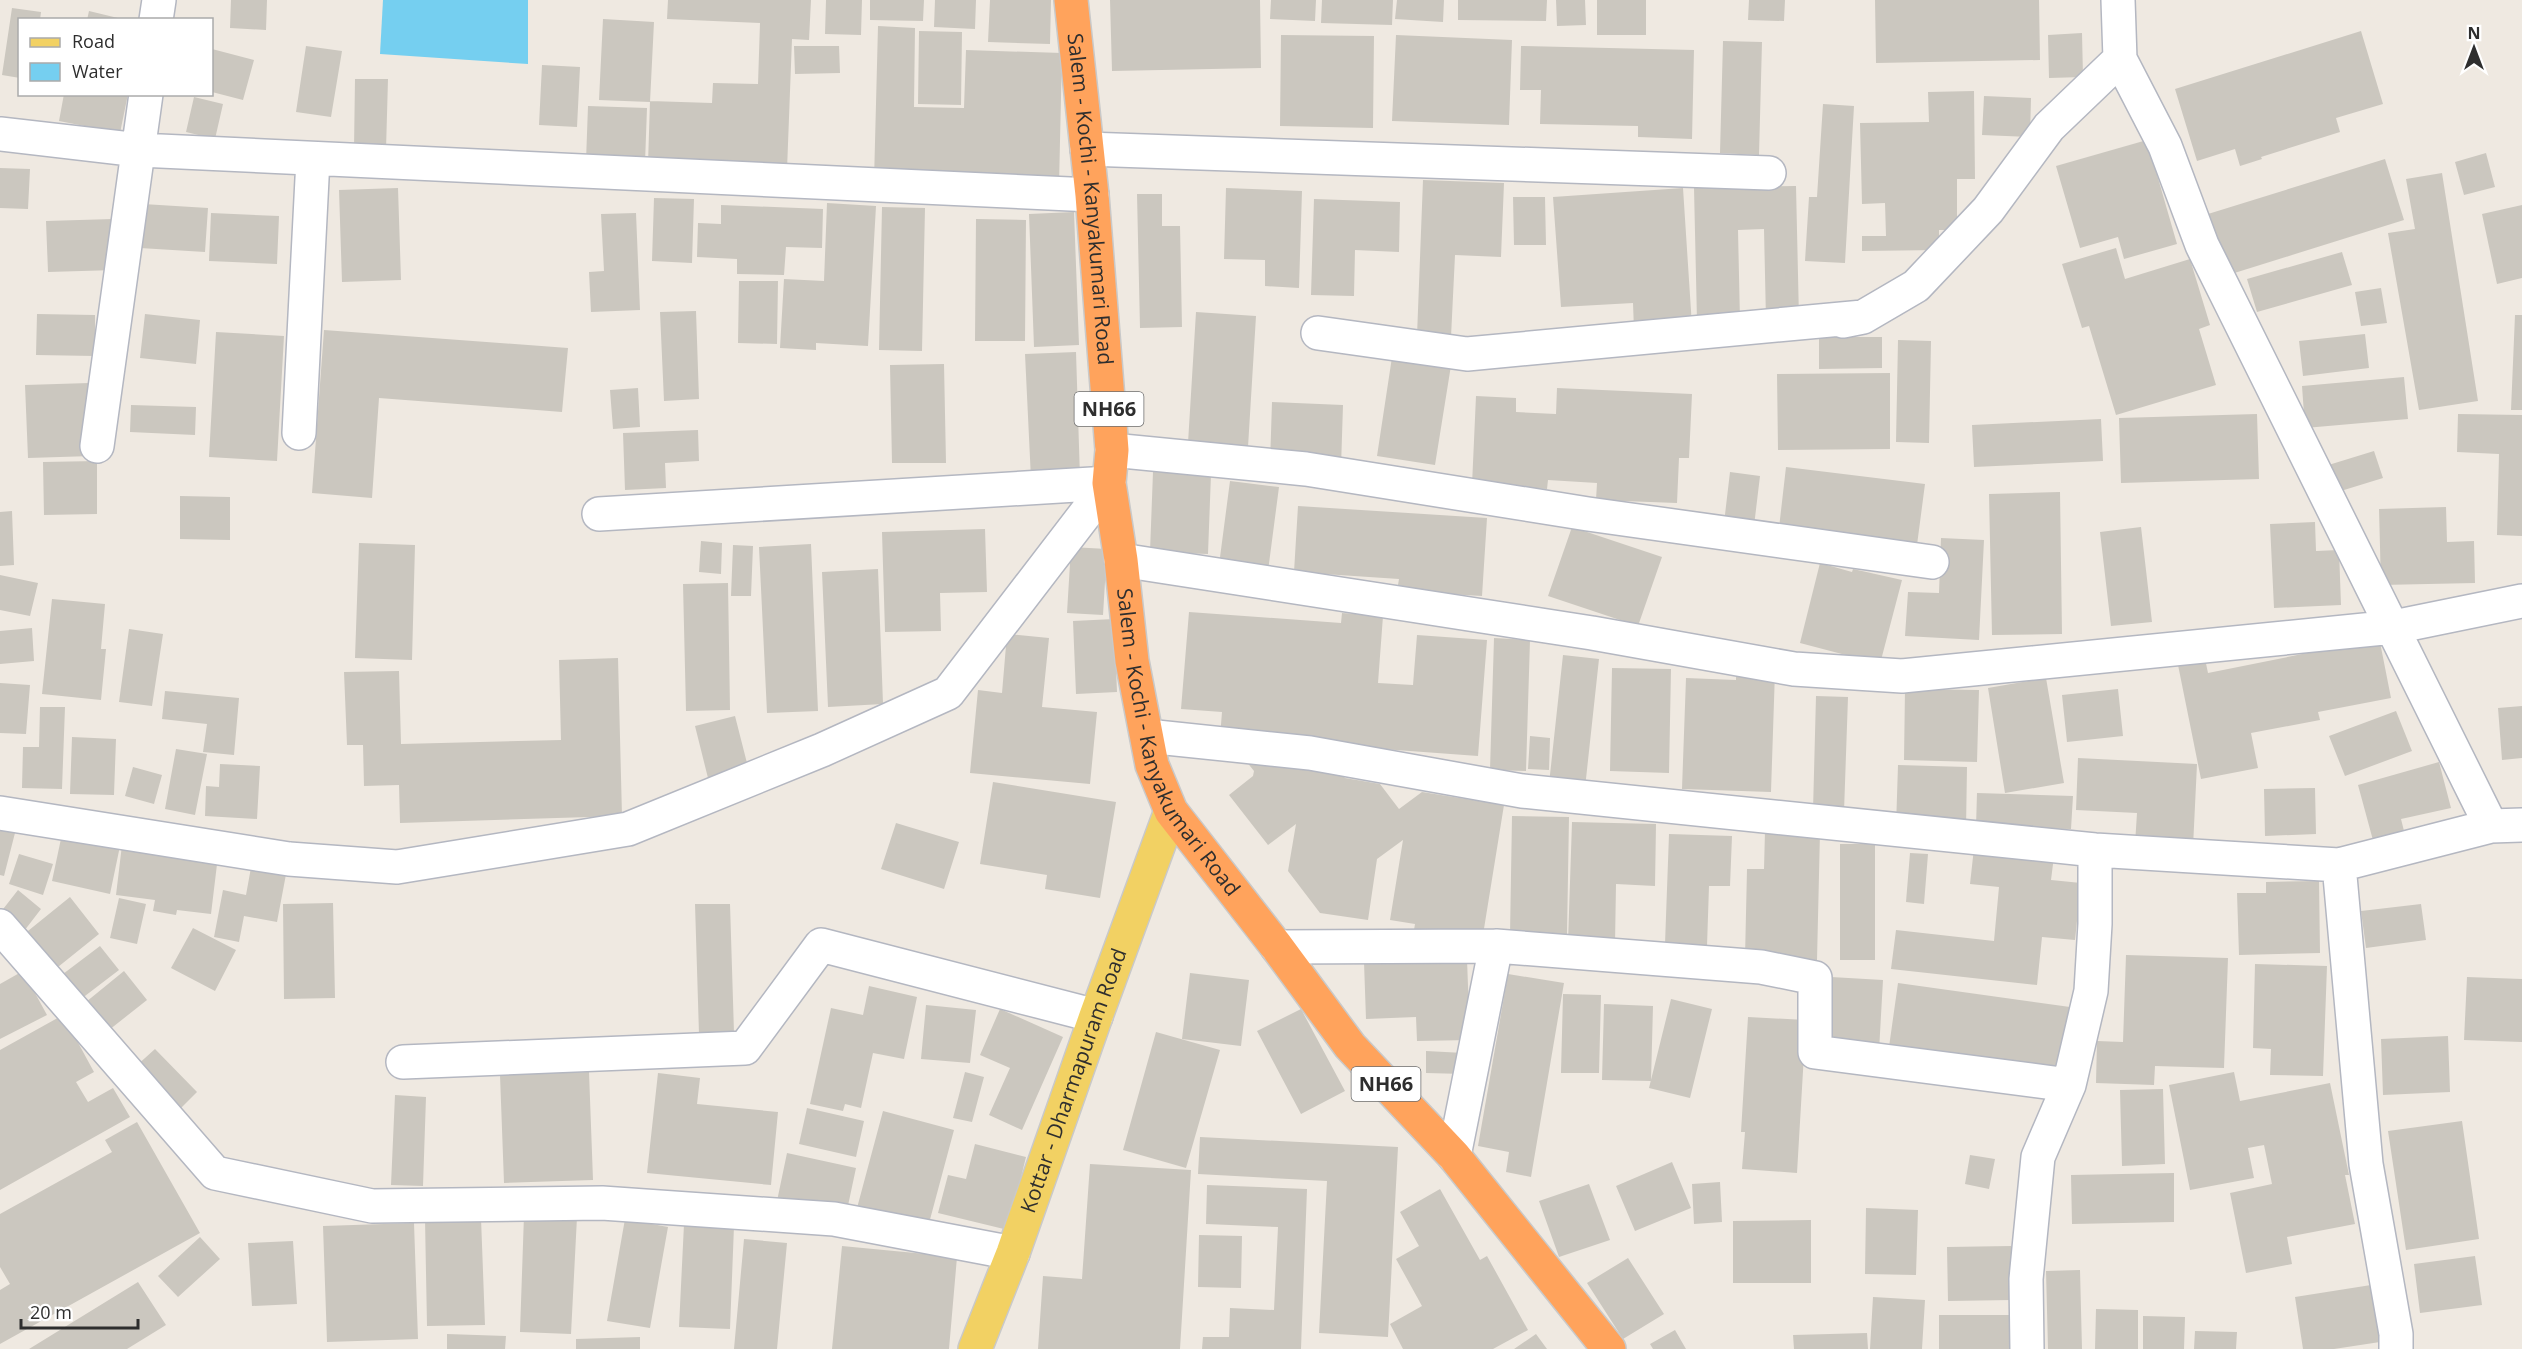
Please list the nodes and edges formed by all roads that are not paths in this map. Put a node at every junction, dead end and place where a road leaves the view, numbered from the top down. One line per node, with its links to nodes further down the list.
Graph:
1 (159, 0): 4 (street)
2 (1071, 0): 8 (highway, Salem - Kochi - Kanyakumari Road / NH66)
3 (2118, 0): 5 (street)
4 (156, 18)
5 (2120, 59): 13 (street); 24 (street)
6 (146, 96): 9 (street)
7 (0, 134): 9 (street)
8 (1087, 149): 11 (street); 12 (highway, Salem - Kochi - Kanyakumari Road / NH66)
9 (139, 150): 10 (street); 17 (street)
10 (313, 159): 12 (street); 16 (street)
11 (1769, 173)
12 (1092, 195): 18 (highway, Salem - Kochi - Kanyakumari Road / NH66)
13 (1863, 317): 14 (street); 15 (street)
14 (1318, 333)
15 (1771, 338)
16 (299, 433)
17 (97, 446)
18 (1112, 450): 19 (highway, Salem - Kochi - Kanyakumari Road / NH66); 22 (street)
19 (1109, 483): 20 (street); 21 (highway, Salem - Kochi - Kanyakumari Road / NH66); 27 (street)
20 (599, 514)
21 (1121, 560): 24 (street); 25 (highway, Salem - Kochi - Kanyakumari Road / NH66)
22 (1932, 562)
23 (2522, 601): 24 (street)
24 (2394, 627): 28 (street)
25 (1147, 736): 26 (highway, Salem - Kochi - Kanyakumari Road / NH66); 29 (street)
26 (1172, 811): 33 (highway, Salem - Kochi - Kanyakumari Road / NH66); 34 (main road, Kottar - Dharmapuram Road)
27 (0, 813)
28 (2507, 825): 30 (street)
29 (2095, 850): 30 (street); 36 (street)
30 (2339, 865): 42 (street)
31 (0, 926): 38 (street)
32 (1496, 946): 33 (street); 36 (street); 37 (street)
33 (1277, 947): 37 (highway, Salem - Kochi - Kanyakumari Road / NH66)
34 (1096, 1016): 35 (street); 38 (main road, Kottar - Dharmapuram Road)
35 (404, 1062)
36 (2069, 1085): 41 (street)
37 (1454, 1156): 40 (highway, Salem - Kochi - Kanyakumari Road / NH66)
38 (1013, 1253): 39 (main road, Kottar - Dharmapuram Road)
39 (975, 1349)
40 (1609, 1349)
41 (2027, 1349)
42 (2396, 1349)

